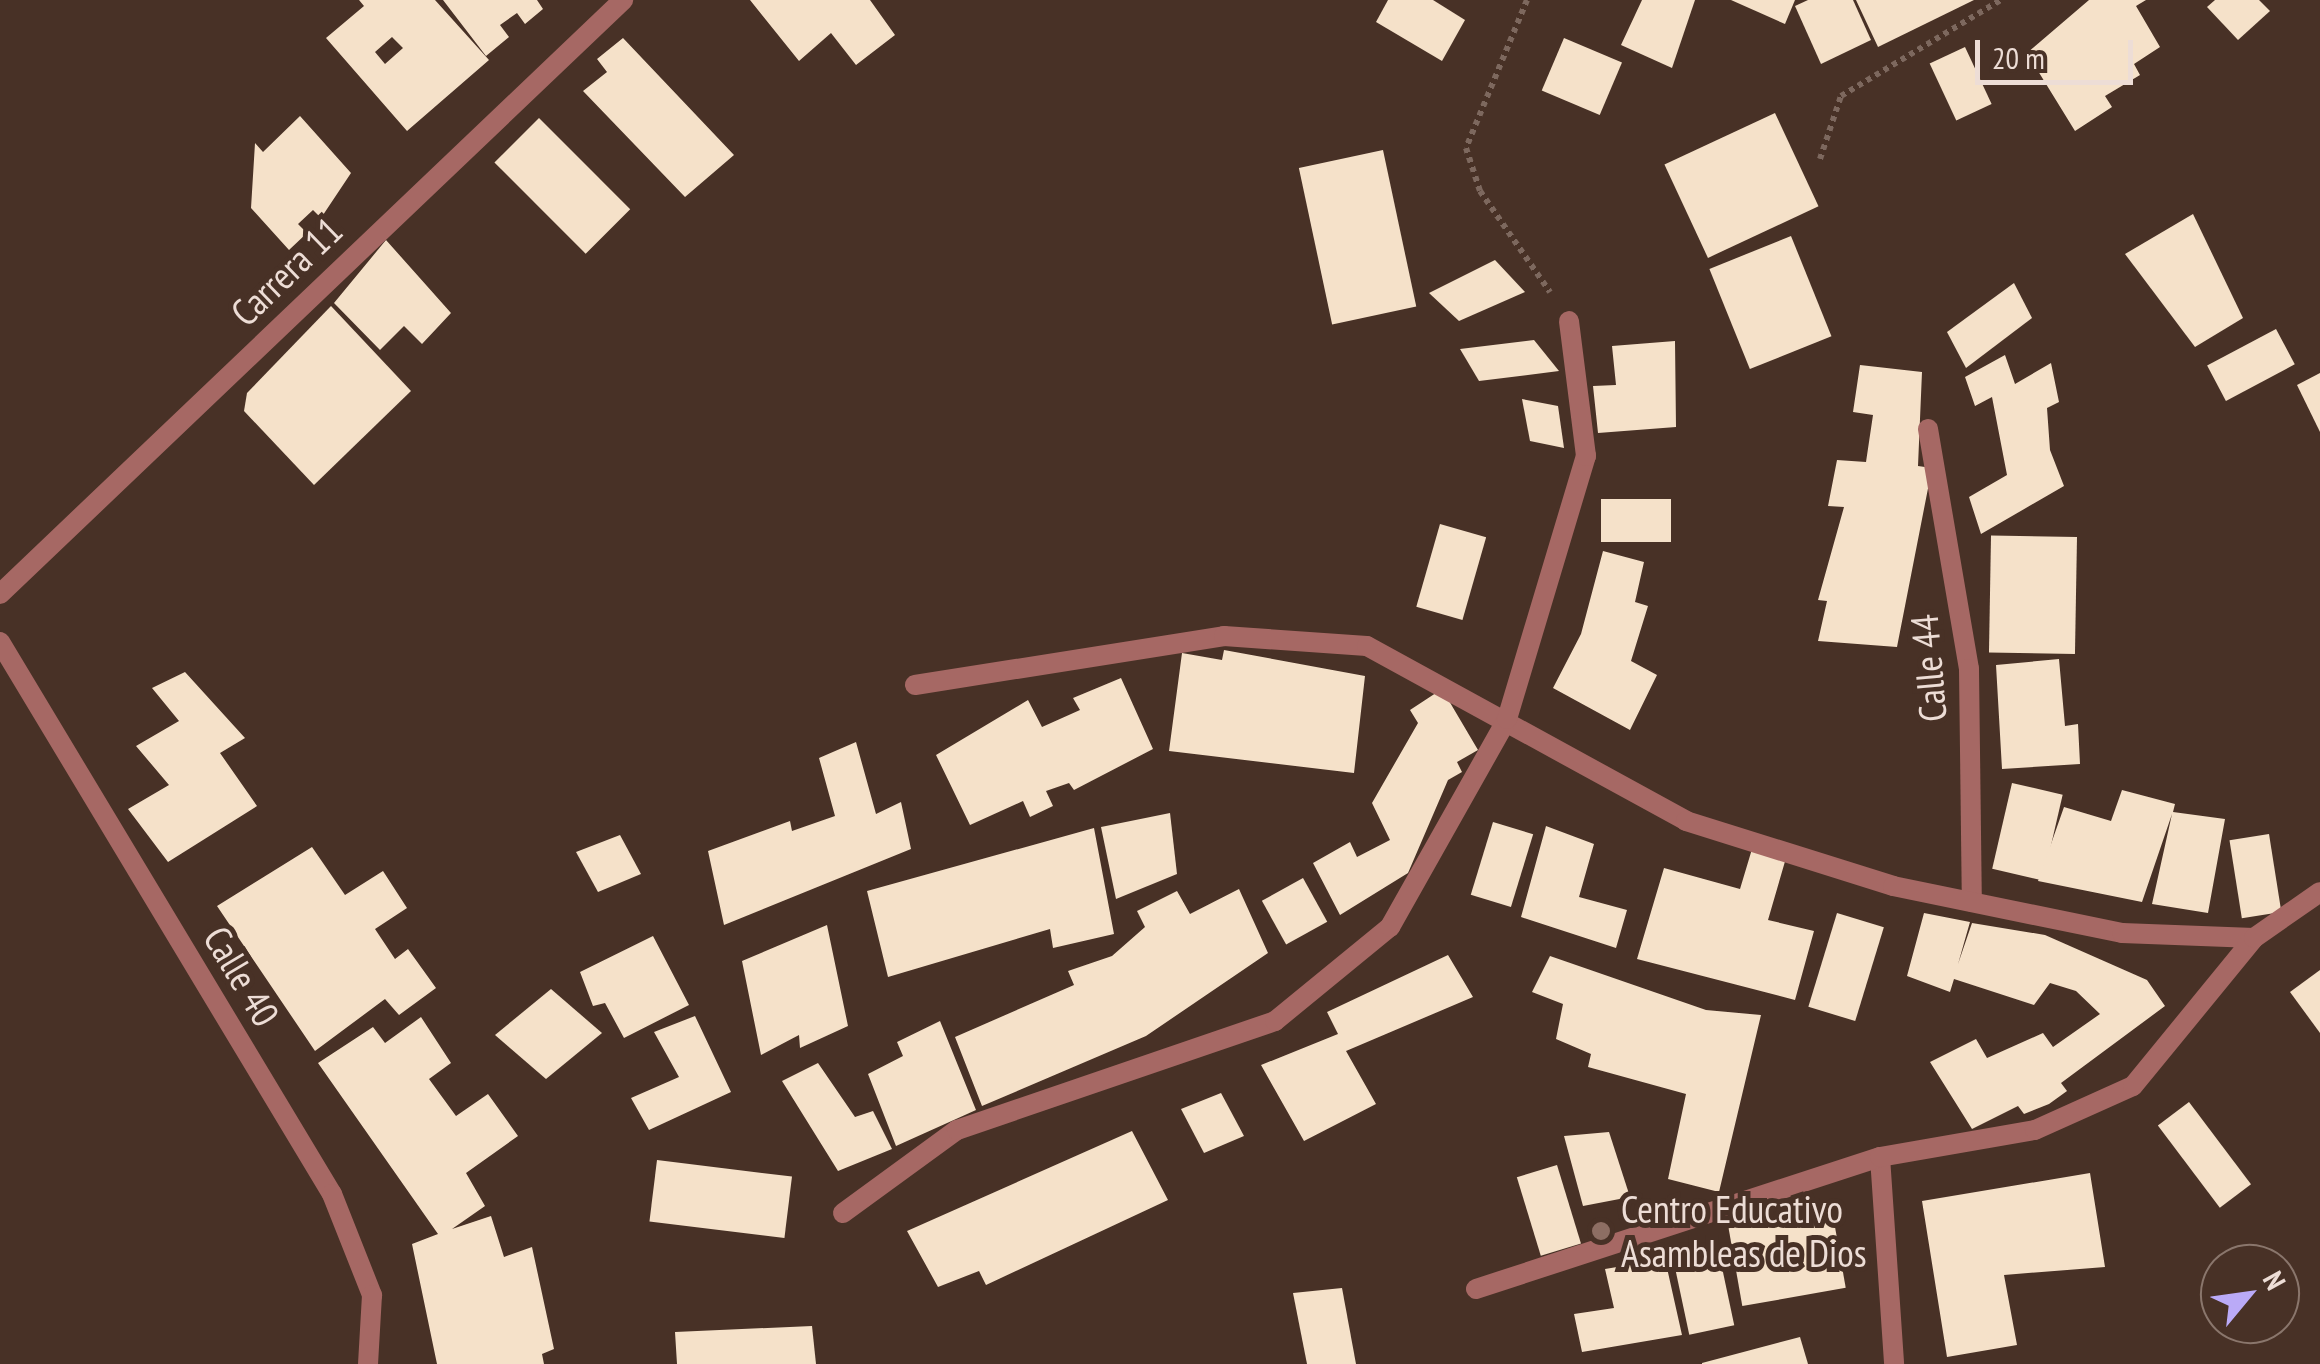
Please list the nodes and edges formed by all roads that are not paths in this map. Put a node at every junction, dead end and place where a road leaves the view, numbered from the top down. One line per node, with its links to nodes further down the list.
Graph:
1 (623, 0): 4 (street, Carrera 11)
2 (1569, 321): 7 (street)
3 (1928, 429): 9 (street, Calle 44)
4 (0, 594)
5 (0, 642): 14 (street, Calle 40)
6 (915, 685): 7 (street)
7 (1507, 719): 9 (street); 12 (street)
8 (2320, 892): 10 (street)
9 (1972, 902): 10 (street)
10 (2254, 938): 11 (street)
11 (1880, 1157): 13 (street); 15 (street)
12 (843, 1213)
13 (1476, 1289)
14 (368, 1364)
15 (1894, 1364)

